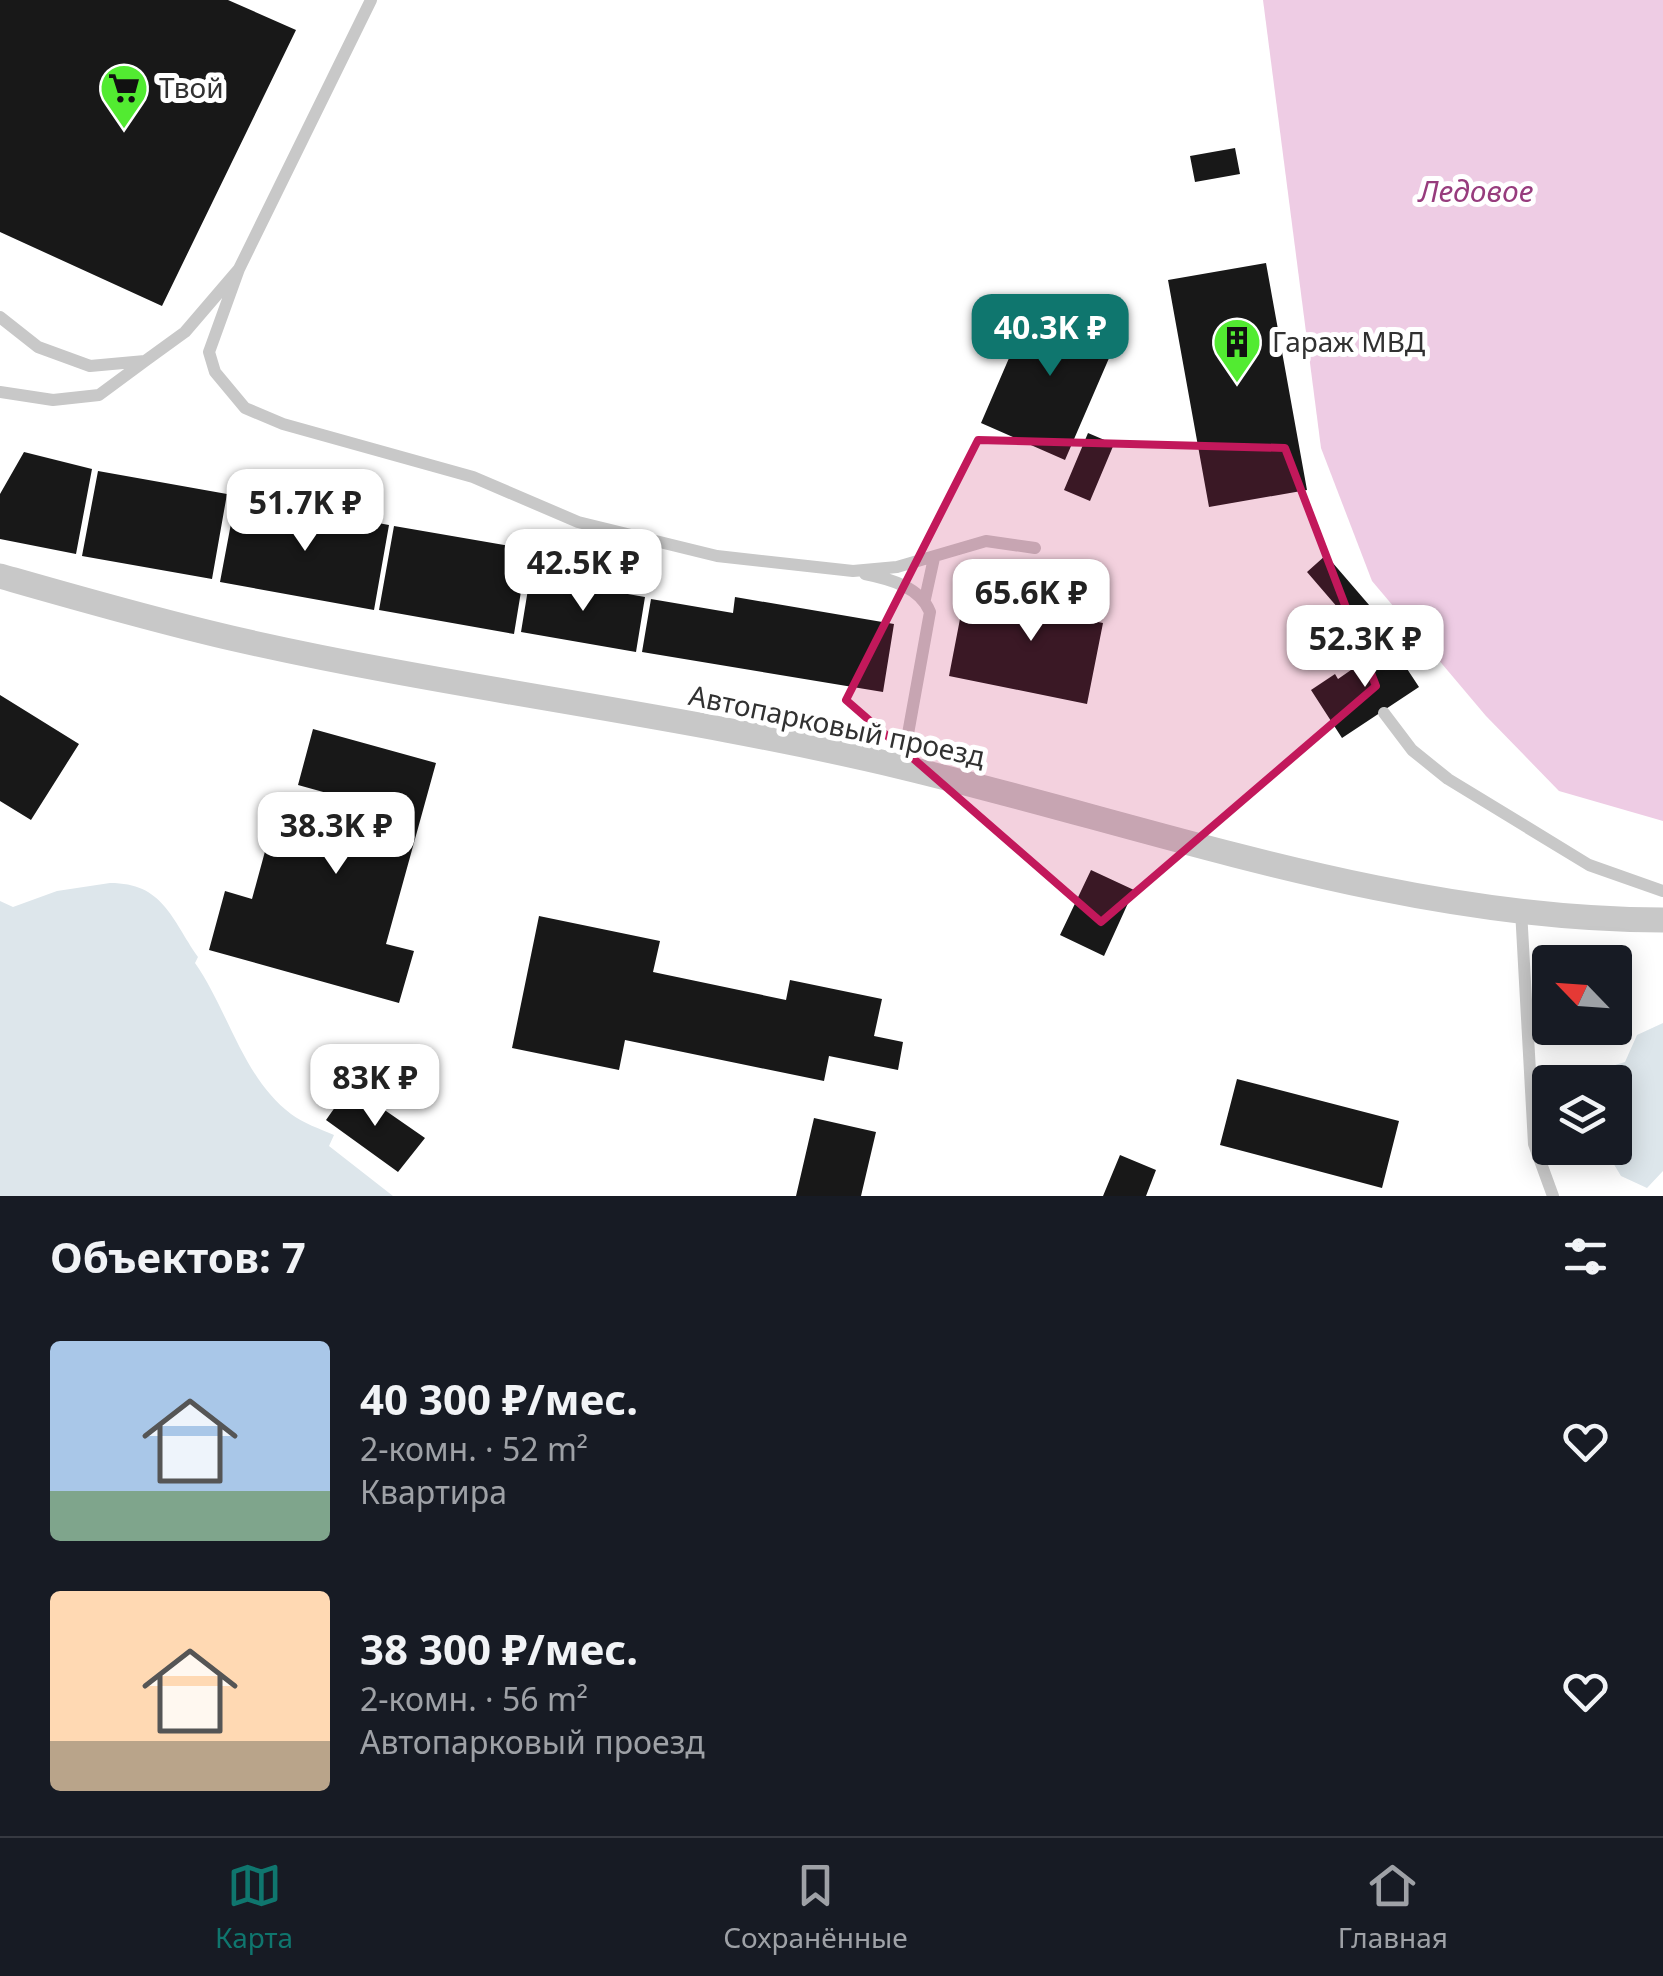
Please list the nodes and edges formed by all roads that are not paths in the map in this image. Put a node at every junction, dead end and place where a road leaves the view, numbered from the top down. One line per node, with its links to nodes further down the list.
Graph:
1 (371, 0): 2 (lane)
2 (239, 270): 4 (lane); 8 (lane)
3 (0, 317): 4 (lane)
4 (145, 361): 5 (lane)
5 (0, 392)
6 (1034, 548): 7 (lane)
7 (934, 558): 8 (lane); 10 (lane)
8 (853, 571): 10 (lane)
9 (0, 576): 12 (street, Автопарковый проезд)
10 (925, 600): 12 (lane)
11 (1384, 713): 13 (lane)
12 (902, 767): 14 (street, Автопарковый проезд)
13 (1663, 891)
14 (1521, 910): 15 (street, Автопарковый проезд); 16 (lane)
15 (1663, 920)
16 (1553, 1196)

